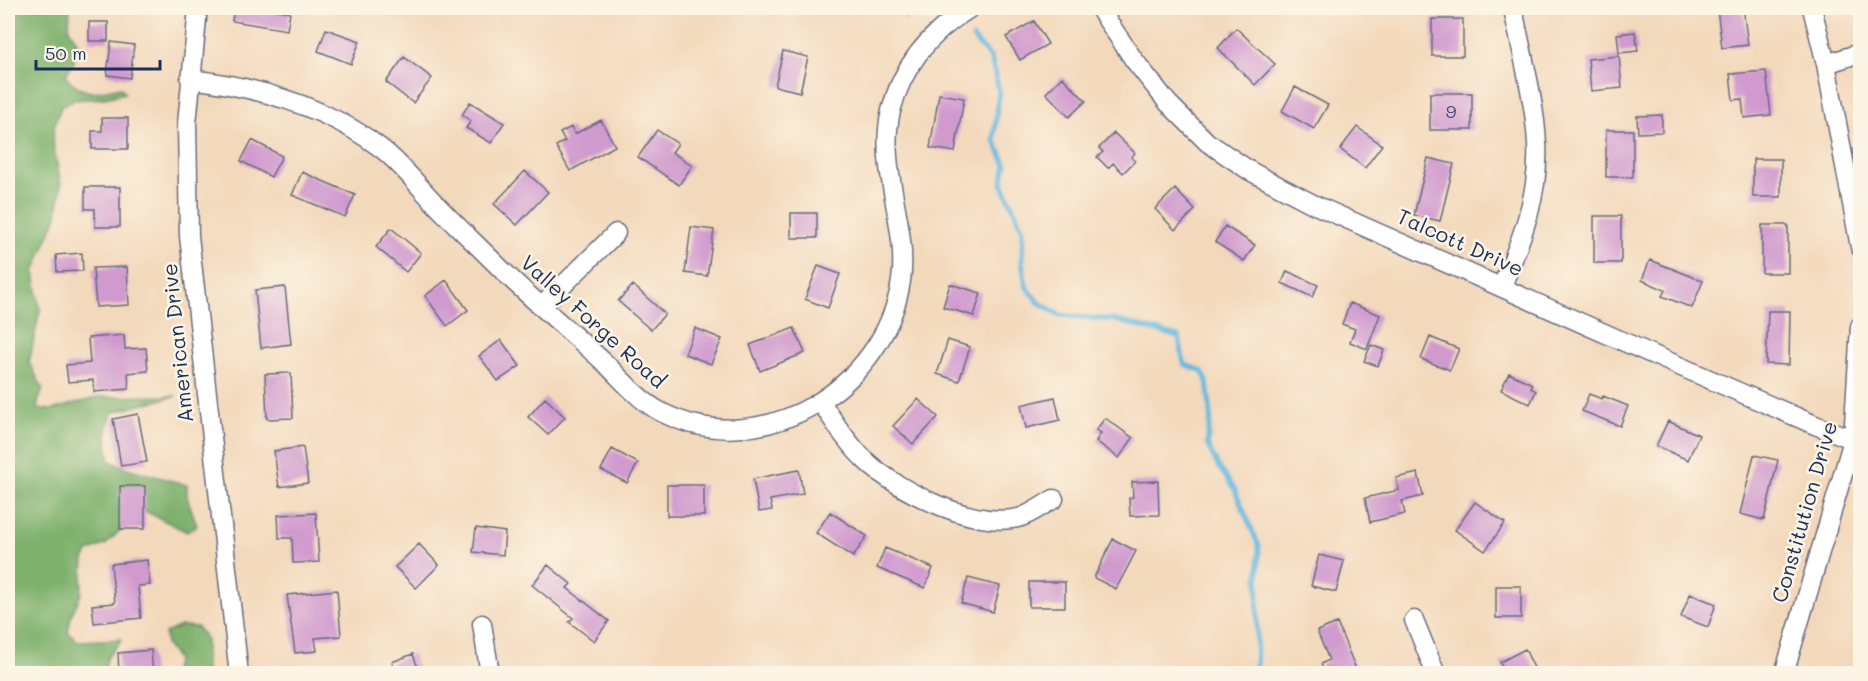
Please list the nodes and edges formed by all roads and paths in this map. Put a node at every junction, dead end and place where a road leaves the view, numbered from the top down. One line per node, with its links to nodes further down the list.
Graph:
1 (198, 8): 8 (street, American Drive)
2 (970, 8): 14 (street, Valley Forge Road)
3 (1099, 8): 11 (street, Talcott Drive)
4 (1513, 8): 11 (street)
5 (1812, 8): 7 (street)
6 (1860, 53): 7 (street)
7 (1826, 64): 10 (street)
8 (190, 79): 12 (street, Valley Forge Road); 19 (street, American Drive)
9 (616, 233): 12 (street)
10 (1860, 247)
11 (1502, 286): 15 (street, Talcott Drive)
12 (542, 306): 14 (street, Valley Forge Road)
13 (1860, 326): 15 (street, Constitution Drive)
14 (821, 402): 16 (street)
15 (1857, 441): 22 (street, Constitution Drive)
16 (1054, 499)
17 (1414, 620): 21 (street)
18 (482, 624): 20 (street)
19 (239, 674)
20 (490, 674)
21 (1436, 674)
22 (1784, 674)

